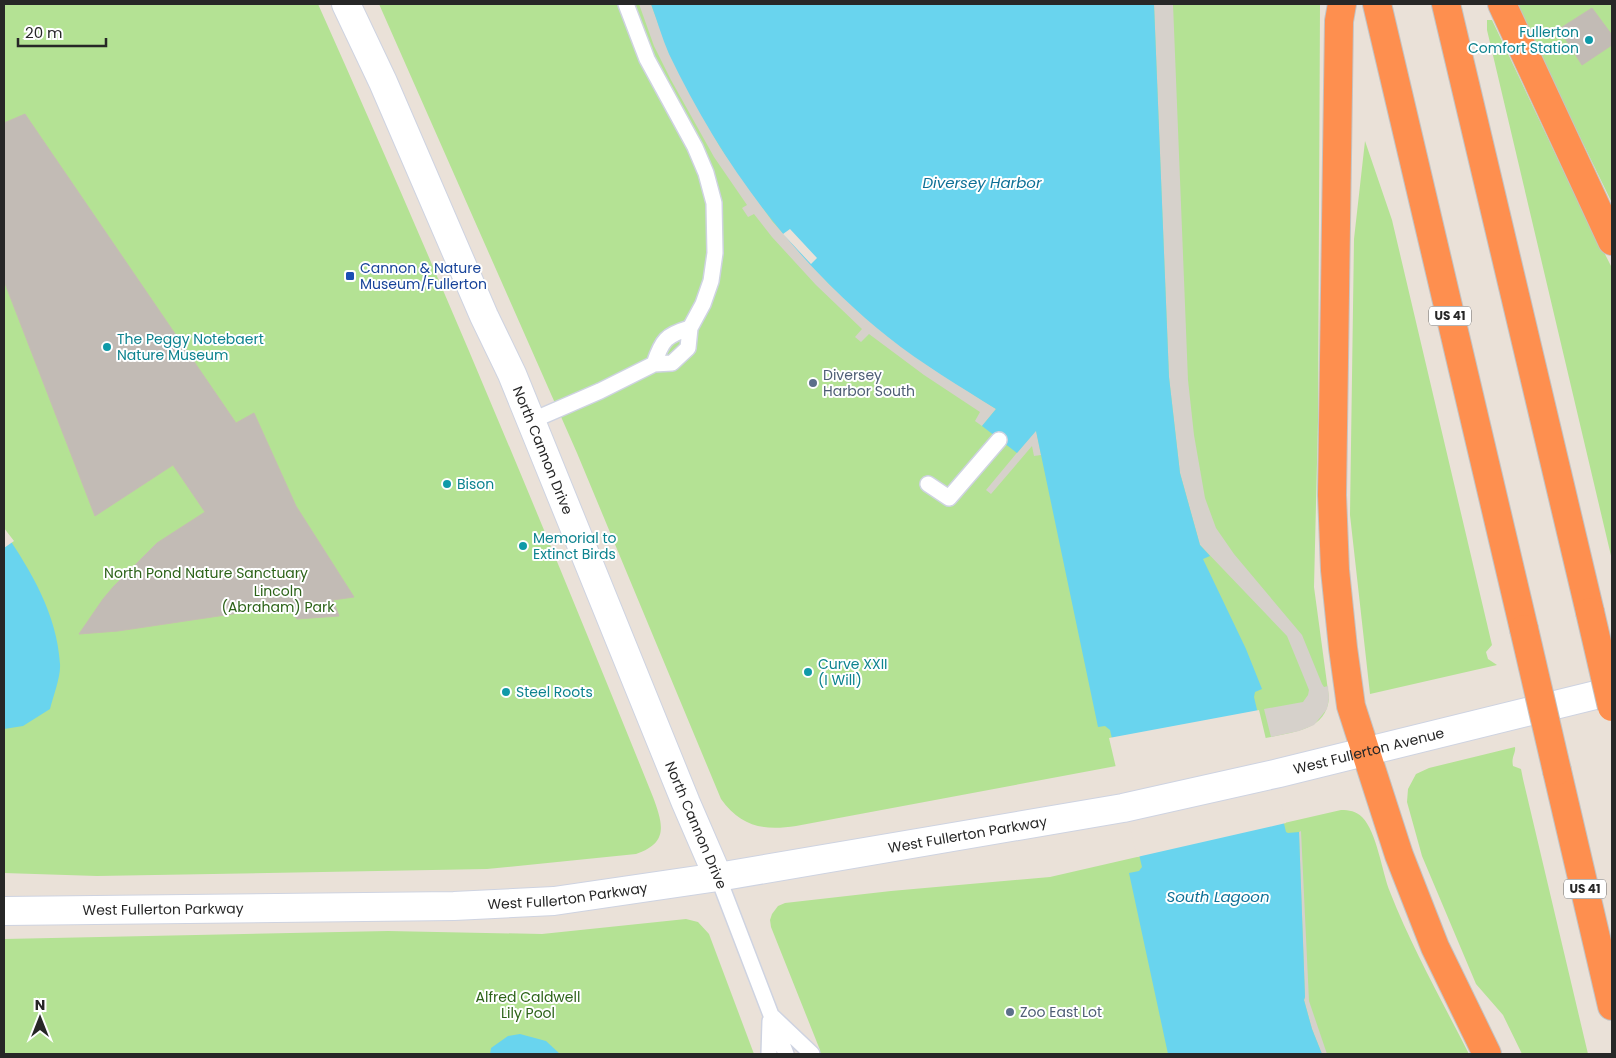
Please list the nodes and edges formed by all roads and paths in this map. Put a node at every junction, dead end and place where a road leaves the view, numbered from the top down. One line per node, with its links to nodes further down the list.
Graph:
1 (346, 4): 10 (main road, North Cannon Drive)
2 (626, 4): 8 (lane)
3 (1342, 4): 15 (highway)
4 (1377, 4): 19 (highway, US 41, bridge)
5 (1446, 4): 14 (highway, bridge)
6 (1502, 4): 7 (highway)
7 (1612, 241)
8 (690, 328): 9 (lane); 9 (lane)
9 (654, 364): 10 (lane)
10 (531, 421): 17 (main road, North Cannon Drive)
11 (999, 440): 12 (lane)
12 (928, 484)
13 (1612, 691): 15 (main road, West Fullerton Avenue)
14 (1612, 707)
15 (1366, 752): 16 (main road, West Fullerton Avenue); 24 (highway)
16 (1123, 808): 17 (main road, West Fullerton Parkway)
17 (718, 877): 18 (main road, West Fullerton Parkway); 20 (lane, North Cannon Drive)
18 (4, 912)
19 (1612, 1006)
20 (770, 1014): 21 (lane, North Cannon Drive); 22 (lane, North Cannon Drive); 23 (lane, North Cannon Drive)
21 (769, 1054)
22 (786, 1054)
23 (812, 1054)
24 (1487, 1054)

